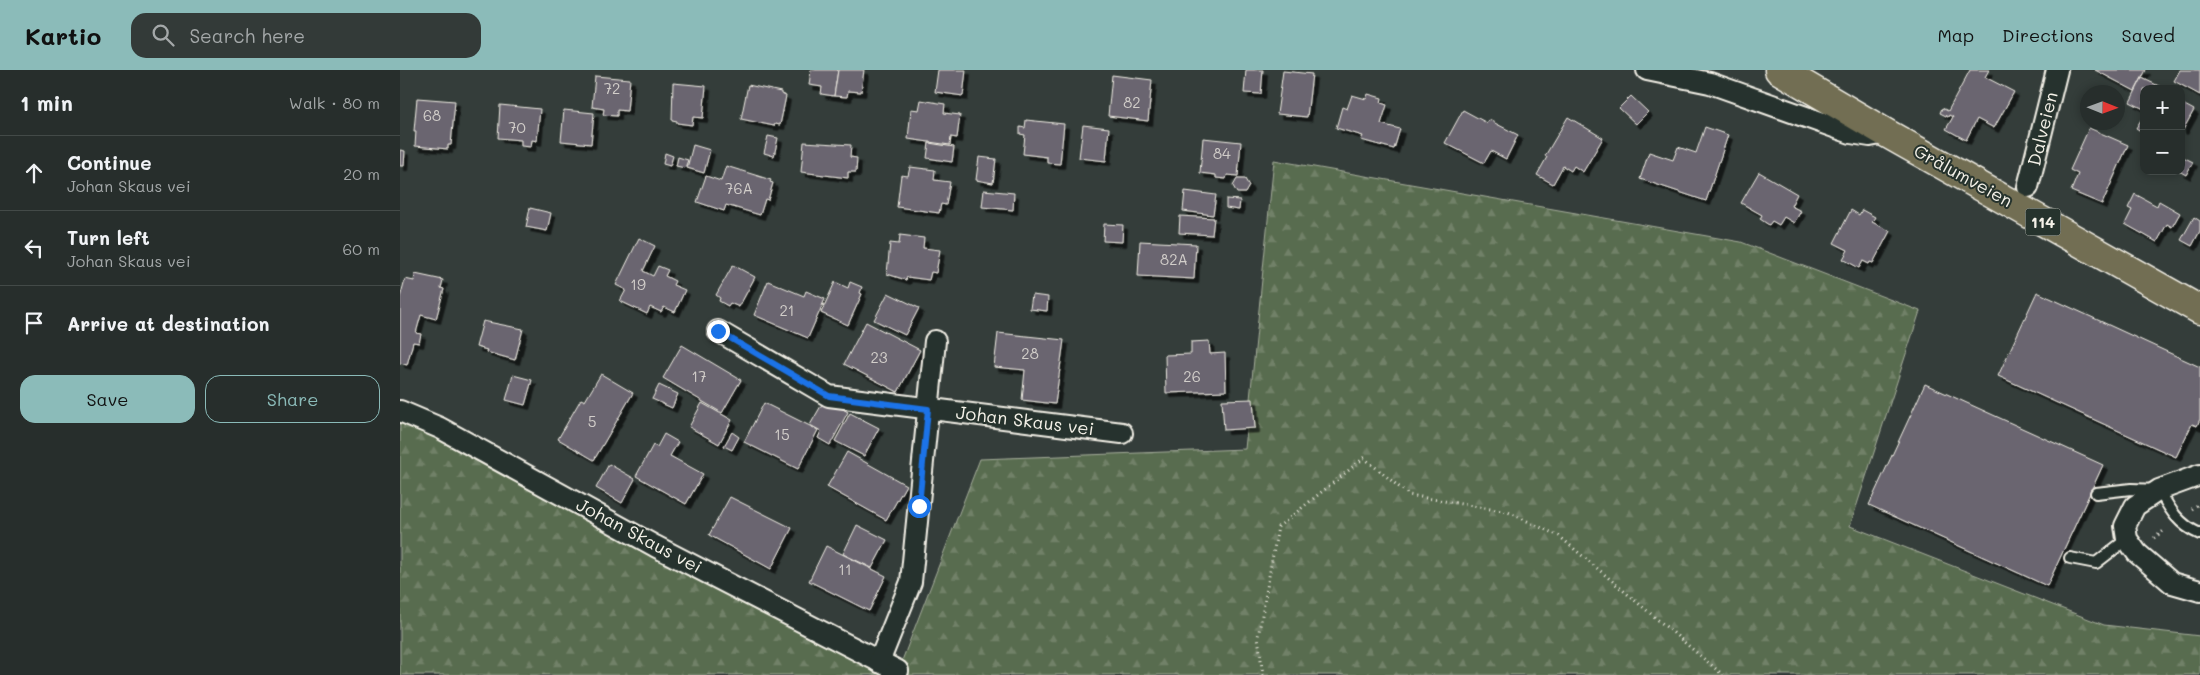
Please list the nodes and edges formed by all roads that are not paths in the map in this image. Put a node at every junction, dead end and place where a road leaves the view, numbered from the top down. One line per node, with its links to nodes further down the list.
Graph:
1 (1647, 70): 4 (street)
2 (1779, 70): 4 (main road, Grålumveien / 114)
3 (2057, 70): 5 (street, Dalveien)
4 (1886, 133): 6 (main road, Grålumveien / 114)
5 (2028, 187)
6 (2200, 310)
7 (718, 331): 9 (street, Johan Skaus vei)
8 (935, 341): 9 (street)
9 (928, 409): 11 (street, Johan Skaus vei); 19 (street)
10 (400, 411): 19 (street, Johan Skaus vei)
11 (1122, 433)
12 (2200, 475): 13 (street)
13 (2159, 490): 14 (lane); 15 (lane); 16 (street)
14 (2096, 493)
15 (2200, 534)
16 (2127, 539): 17 (lane); 18 (street)
17 (2070, 558)
18 (2200, 592)
19 (879, 662): 20 (street, Johan Skaus vei)
20 (898, 671)

